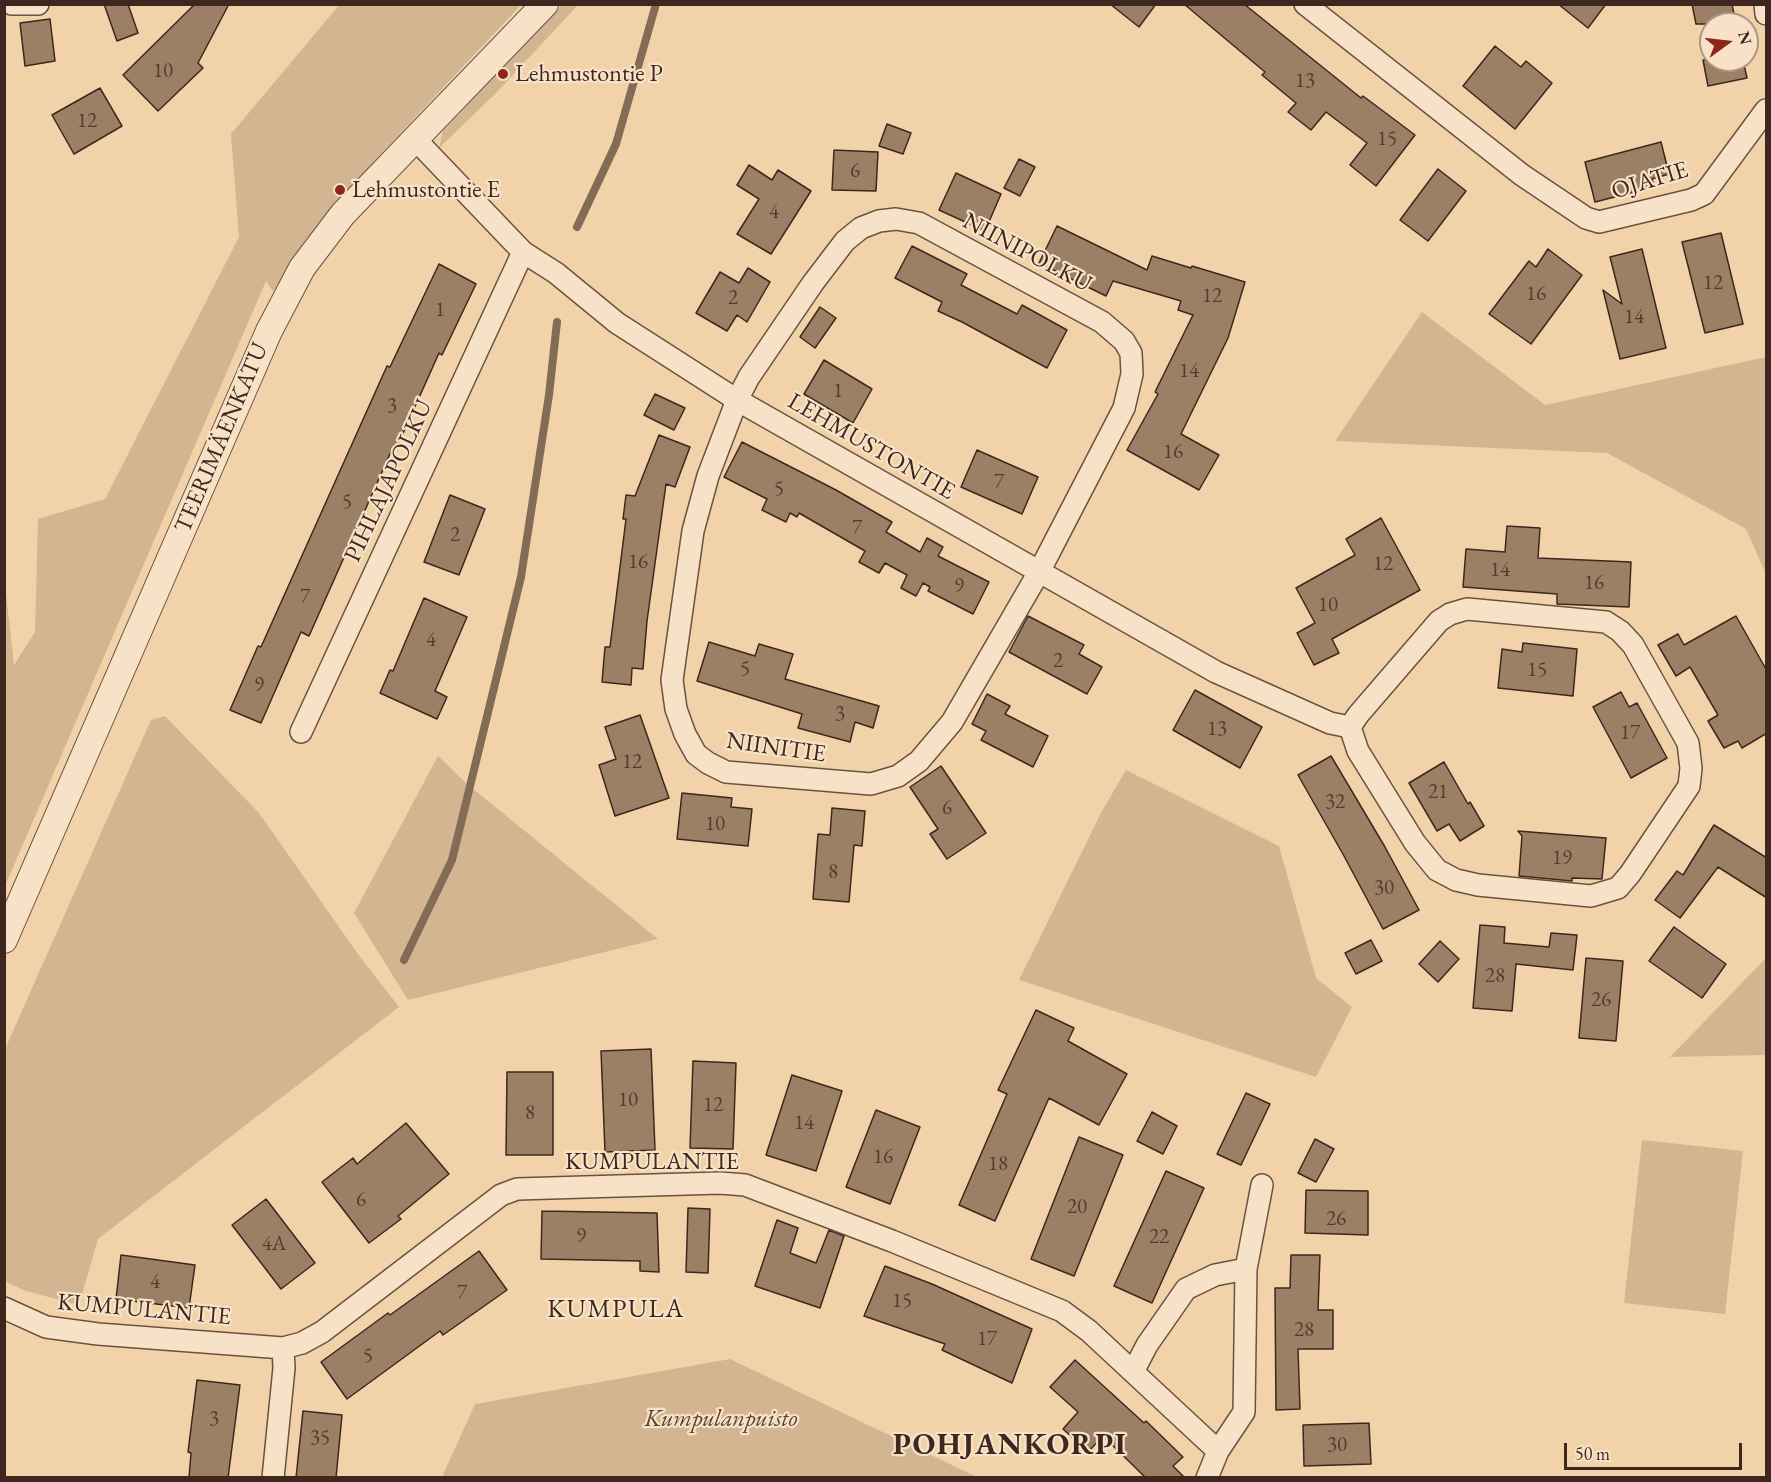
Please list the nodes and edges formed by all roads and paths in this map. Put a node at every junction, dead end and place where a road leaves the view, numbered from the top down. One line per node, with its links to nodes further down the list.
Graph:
1 (12, 4): 2 (street)
2 (38, 4)
3 (545, 4): 8 (street, TEERIMÄENKATU)
4 (1305, 4): 7 (street, OJATIE)
5 (1765, 4): 6 (street)
6 (1767, 14)
7 (1767, 110)
8 (415, 139): 9 (street, LEHMUSTONTIE); 14 (street, TEERIMÄENKATU)
9 (523, 252): 10 (street, LEHMUSTONTIE); 13 (street, PIHLAJAPOLKU)
10 (737, 400): 11 (street, LEHMUSTONTIE); 11 (street, NIINIPOLKU); 11 (street, NIINITIE)
11 (1038, 572): 12 (street, LEHMUSTONTIE)
12 (1350, 727): 12 (street)
13 (301, 732)
14 (4, 940)
15 (1262, 1185): 16 (street)
16 (1246, 1269): 19 (street); 20 (street)
17 (4, 1308): 18 (street, KUMPULANTIE)
18 (283, 1348): 19 (street, KUMPULANTIE); 21 (street)
19 (1133, 1372): 20 (street, KUMPULANTIE)
20 (1218, 1451): 22 (street)
21 (273, 1478)
22 (1207, 1478)

